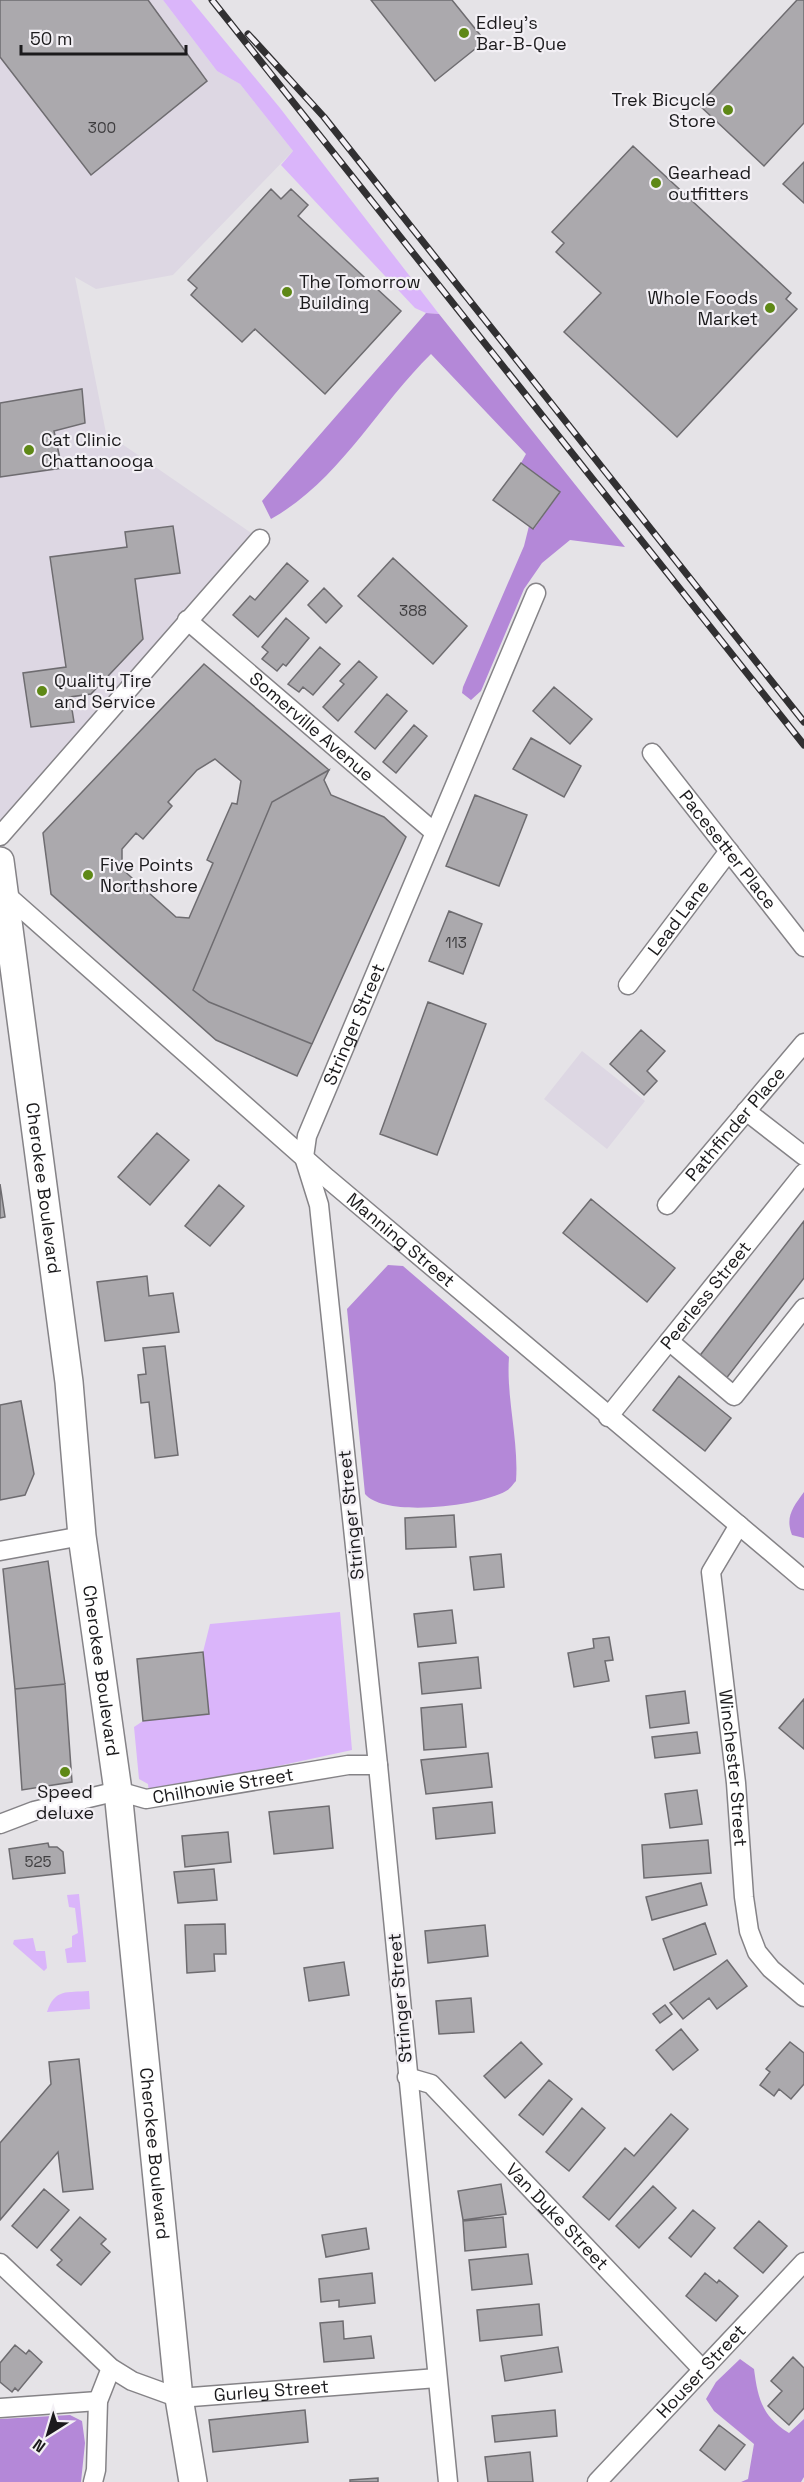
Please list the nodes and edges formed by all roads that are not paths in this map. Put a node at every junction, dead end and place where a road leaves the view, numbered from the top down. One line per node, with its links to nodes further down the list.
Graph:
1 (260, 540): 3 (street)
2 (536, 593): 5 (street, Stringer Street)
3 (187, 621): 5 (street, Somerville Avenue); 6 (street)
4 (652, 753): 7 (street, Pacesetter Place)
5 (434, 832): 15 (street, Stringer Street)
6 (0, 836)
7 (729, 851): 10 (street, Pacesetter Place); 11 (street, Lead Lane)
8 (0, 861): 9 (main road, Cherokee Boulevard)
9 (2, 890): 15 (street, Manning Street); 22 (main road, Cherokee Boulevard)
10 (804, 947)
11 (628, 985)
12 (804, 1043): 13 (street, Pathfinder Place)
13 (746, 1111): 14 (street); 17 (street, Pathfinder Place)
14 (804, 1156)
15 (304, 1157): 20 (street, Manning Street); 25 (street, Stringer Street)
16 (804, 1173): 19 (street, Peerless Street)
17 (667, 1205)
18 (804, 1308): 19 (street)
19 (669, 1341): 20 (street, Peerless Street)
20 (608, 1417): 21 (street, Manning Street)
21 (739, 1525): 24 (street, Manning Street); 28 (street, Winchester Street)
22 (82, 1536): 23 (street); 26 (main road, Cherokee Boulevard)
23 (0, 1551)
24 (804, 1580)
25 (378, 1765): 26 (street, Chilhowie Street); 29 (street, Stringer Street)
26 (118, 1791): 27 (street, Chilhowie Street); 35 (main road, Cherokee Boulevard)
27 (0, 1824)
28 (804, 1998)
29 (407, 2077): 33 (street, Van Dyke Street); 34 (street, Stringer Street)
30 (804, 2262): 33 (street, Houser Street)
31 (0, 2263): 32 (street, Gurley Street)
32 (111, 2368): 35 (street, Gurley Street); 36 (street)
33 (702, 2369): 41 (street, Houser Street)
34 (437, 2378): 35 (street, Gurley Street); 40 (street, Stringer Street)
35 (179, 2398): 39 (main road, Cherokee Boulevard)
36 (98, 2401): 37 (street); 38 (street)
37 (0, 2408)
38 (93, 2482)
39 (193, 2482)
40 (448, 2482)
41 (597, 2482)

